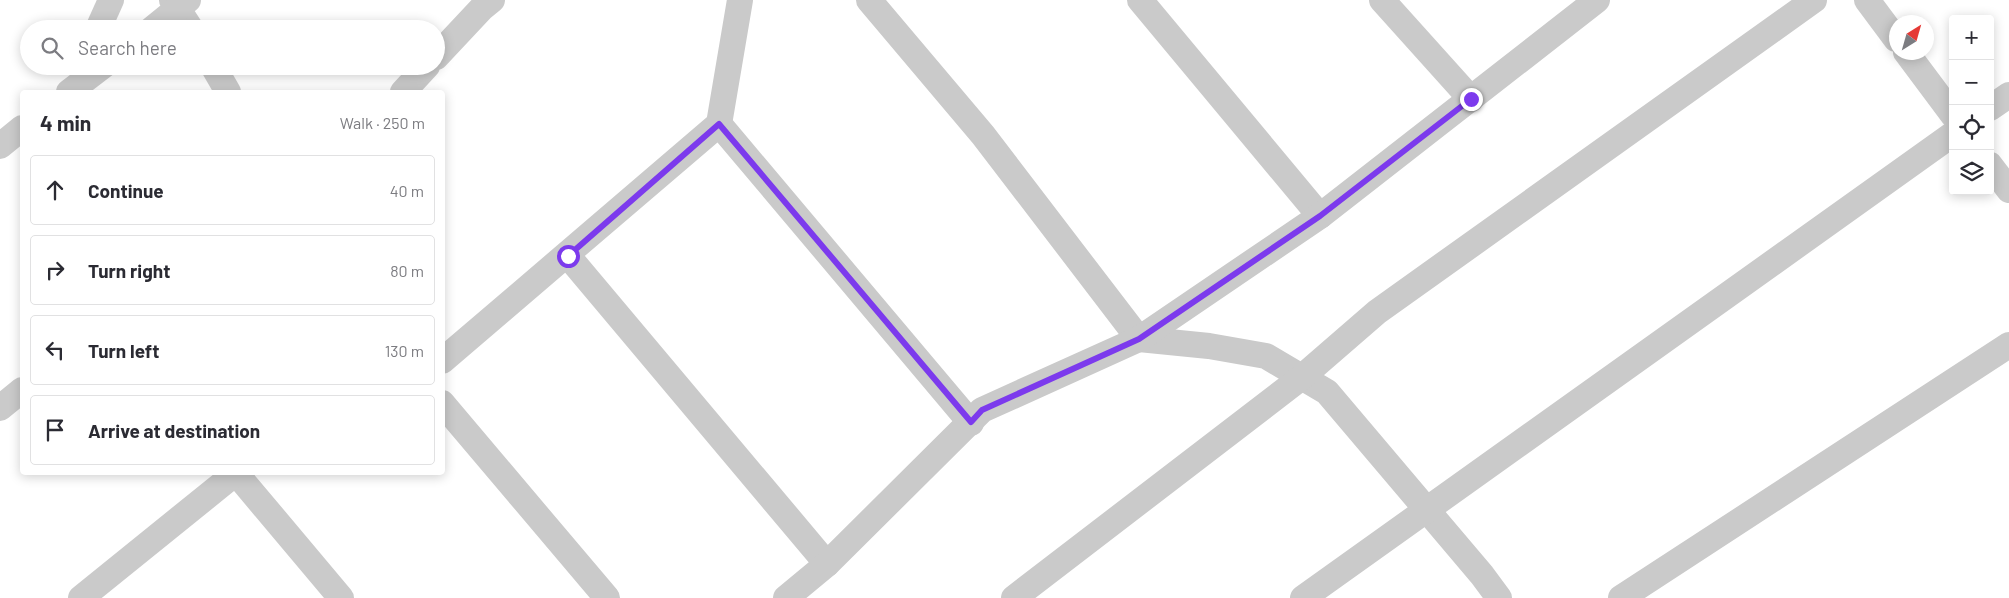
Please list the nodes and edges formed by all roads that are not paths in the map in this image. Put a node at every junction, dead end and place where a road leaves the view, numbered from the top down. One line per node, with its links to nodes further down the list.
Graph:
1 (111, 0): 11 (street)
2 (492, 0): 14 (street)
3 (740, 0): 28 (street)
4 (869, 0): 36 (street)
5 (1140, 0): 34 (street)
6 (1382, 0): 25 (street)
7 (1597, 0): 25 (street)
8 (1814, 0): 39 (street)
9 (1867, 0): 13 (street)
10 (183, 9): 12 (street)
11 (102, 20)
12 (166, 20)
13 (1889, 30)
14 (445, 47)
15 (1912, 60): 27 (street)
16 (76, 75): 20 (street)
17 (91, 75): 21 (street)
18 (218, 75): 22 (street)
19 (419, 75): 23 (street)
20 (69, 90)
21 (71, 90)
22 (227, 90)
23 (405, 90)
24 (2009, 95): 26 (street)
25 (1471, 99): 34 (street)
26 (1994, 105)
27 (1949, 110)
28 (719, 124): 35 (street); 43 (street)
29 (20, 130): 31 (street)
30 (1949, 137): 46 (street)
31 (0, 146)
32 (1994, 170): 33 (street)
33 (2009, 190)
34 (1320, 216): 36 (street)
35 (568, 256): 38 (street); 47 (street)
36 (1139, 339): 39 (street); 43 (street)
37 (2009, 345): 55 (street)
38 (445, 358)
39 (1302, 377): 46 (street); 52 (street)
40 (20, 392): 42 (street)
41 (445, 407): 50 (street)
42 (0, 408)
43 (971, 422): 47 (street)
44 (234, 475): 48 (street)
45 (238, 475): 49 (street)
46 (1427, 510): 53 (street); 54 (street)
47 (827, 564): 51 (street)
48 (81, 598)
49 (341, 598)
50 (608, 598)
51 (786, 598)
52 (1014, 598)
53 (1303, 598)
54 (1499, 598)
55 (1621, 598)

